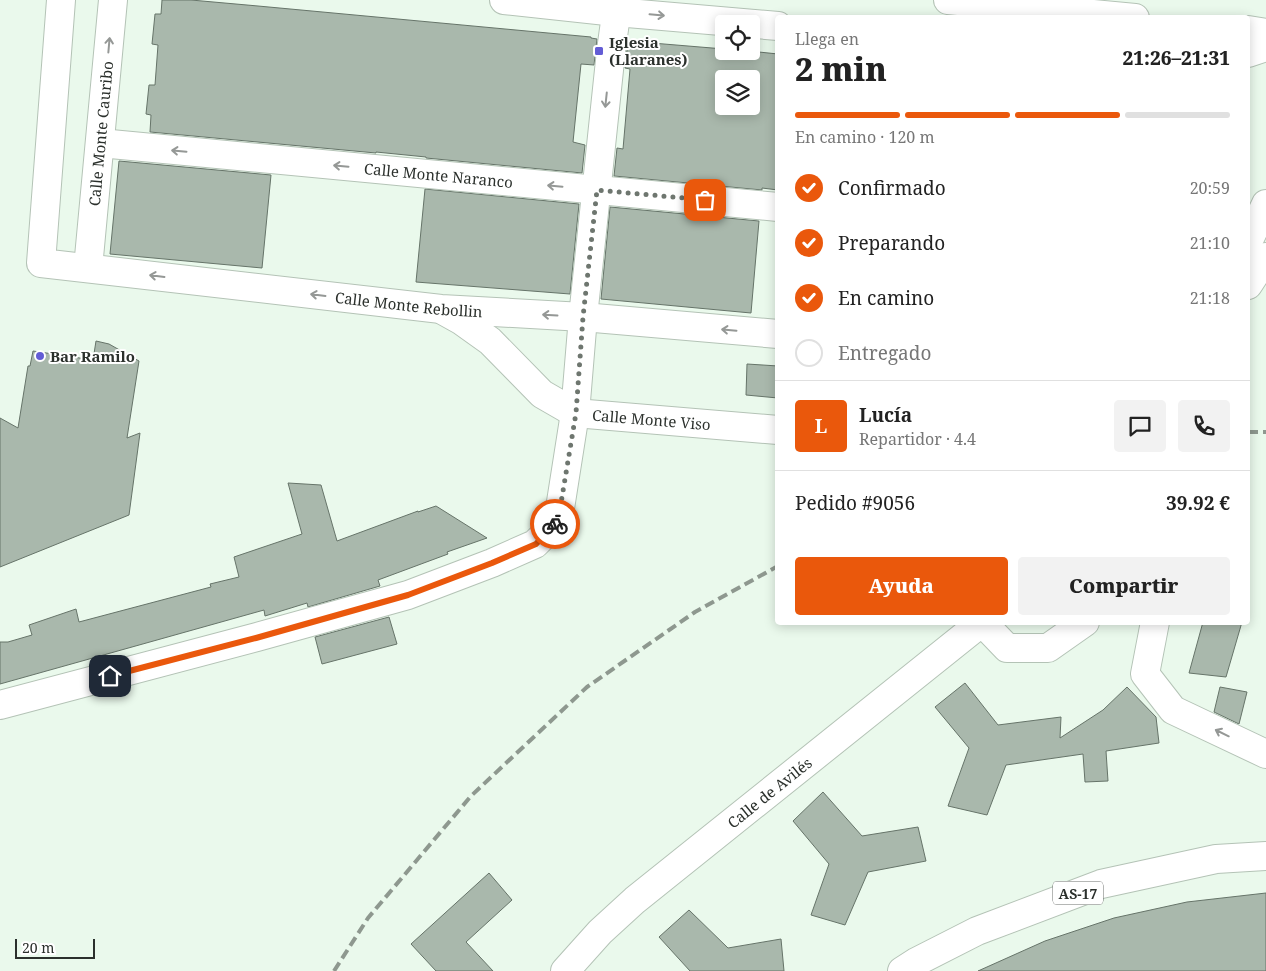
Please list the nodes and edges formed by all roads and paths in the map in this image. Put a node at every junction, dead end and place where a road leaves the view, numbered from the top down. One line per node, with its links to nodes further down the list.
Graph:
1 (61, 0): 18 (street, Calle Monte Rebollin)
2 (113, 0): 12 (street, Calle Monte Cauribo, one-way to 2)
3 (504, 0): 5 (street)
4 (948, 0): 6 (street)
5 (617, 6): 7 (street, one-way to 7); 13 (street, one-way to 13)
6 (1103, 15)
7 (775, 26)
8 (1250, 30): 9 (street)
9 (1266, 33)
10 (1266, 47): 11 (street)
11 (1250, 52)
12 (100, 143): 13 (street, Calle Monte Naranco, one-way to 12); 18 (street, Calle Monte Cauribo)
13 (597, 190): 15 (street, Calle Monte Naranco); 21 (street)
14 (1266, 204): 16 (street)
15 (775, 207)
16 (1250, 238)
17 (1266, 256): 19 (street)
18 (88, 268): 20 (street, Calle Monte Rebollin, one-way to 18)
19 (1250, 283)
20 (441, 309): 21 (street, Calle Monte Rebollin, one-way to 20); 23 (street, Calle Monte Viso)
21 (583, 317): 22 (street, Calle Monte Rebollin, one-way to 21); 23 (street)
22 (775, 334)
23 (576, 413): 24 (street, Calle Monte Viso); 29 (street)
24 (775, 430)
25 (978, 625): 32 (street, Calle de Avilés)
26 (985, 625): 27 (street)
27 (1081, 625)
28 (1154, 625): 30 (street, one-way to 28)
29 (0, 705)
30 (1266, 754)
31 (1266, 856): 33 (street, AS-17)
32 (565, 971)
33 (902, 971)

